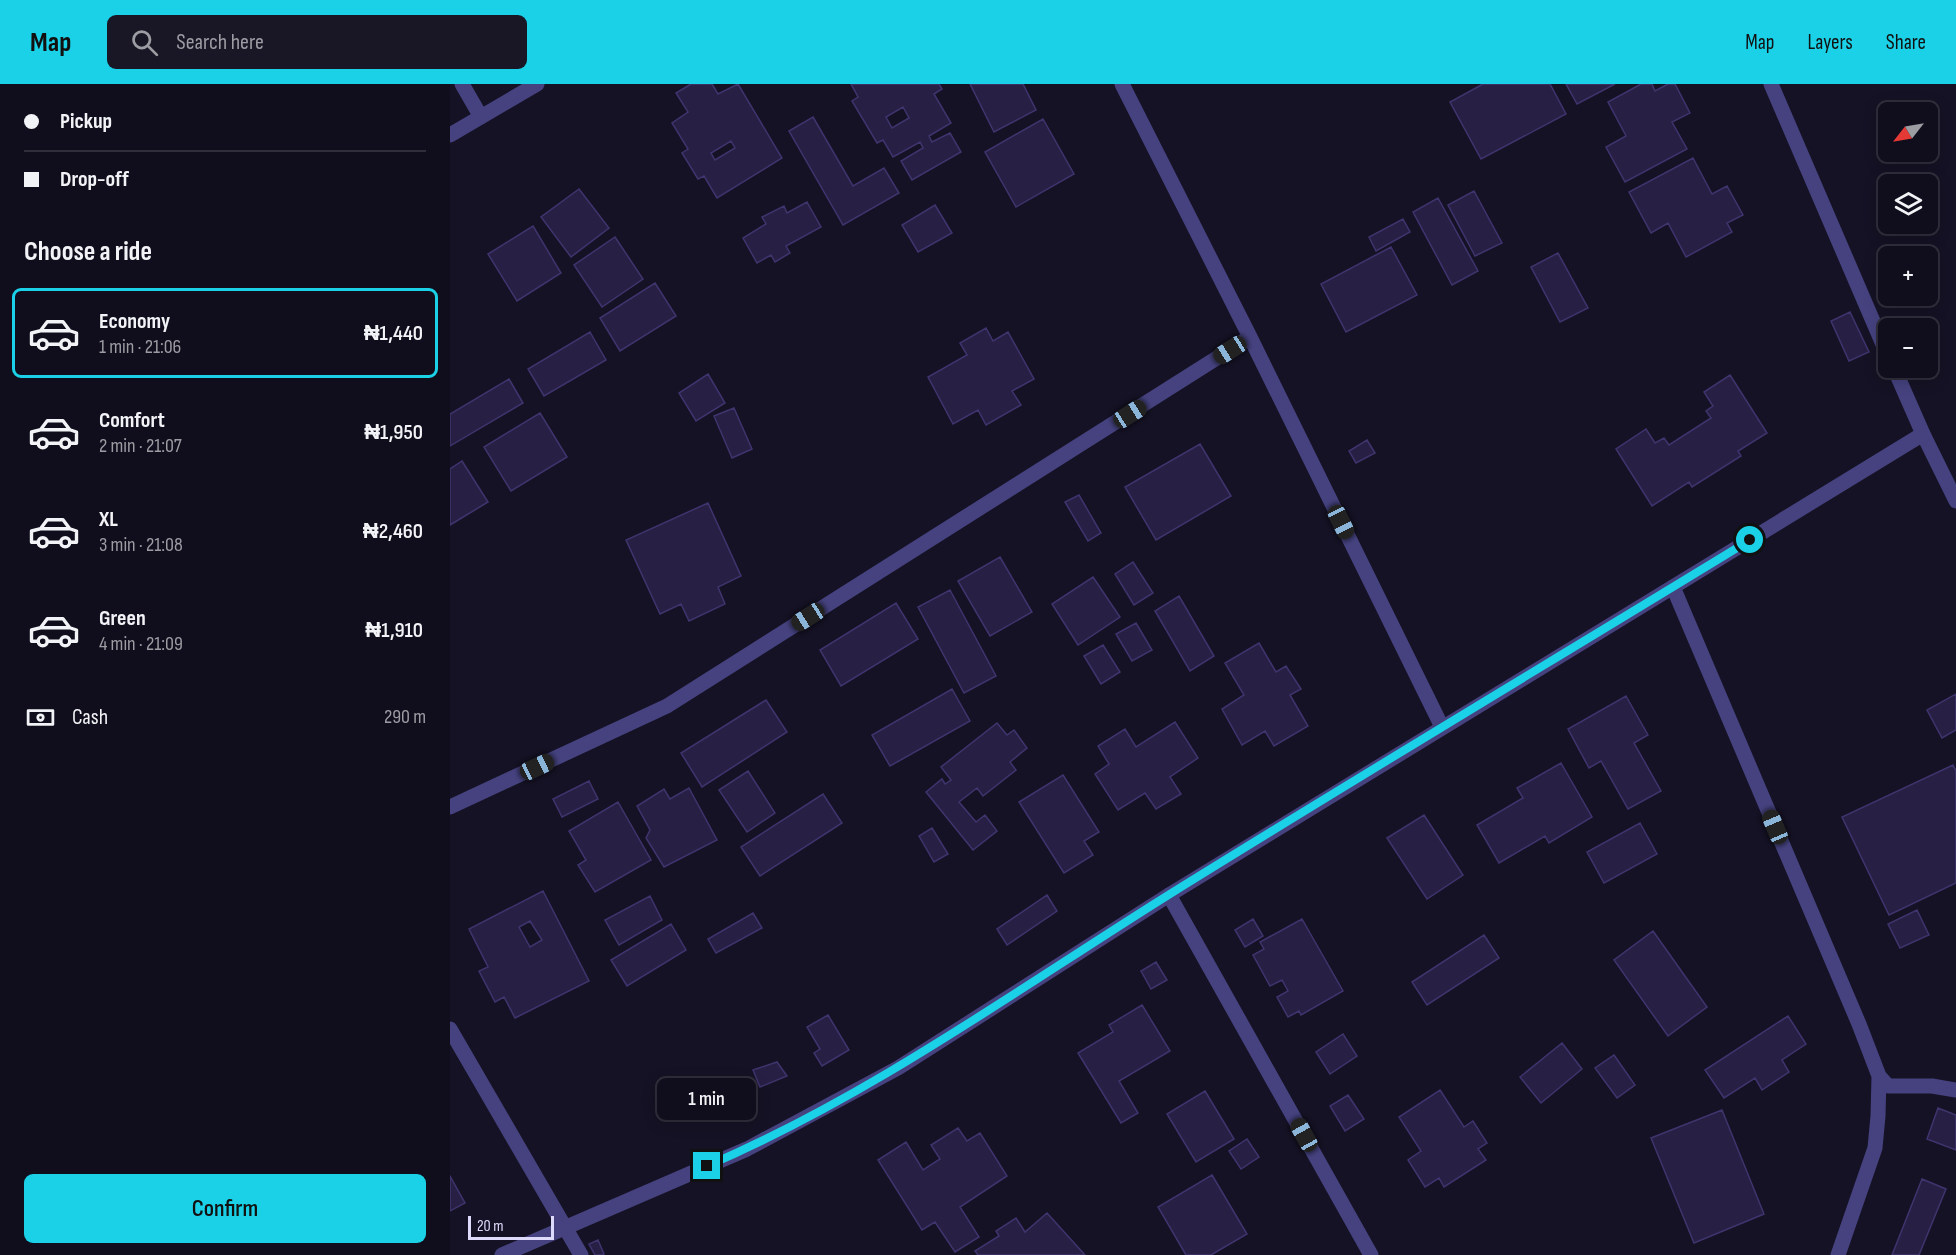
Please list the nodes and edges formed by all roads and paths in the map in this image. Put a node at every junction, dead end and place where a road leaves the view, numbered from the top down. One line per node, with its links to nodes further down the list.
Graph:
1 (462, 84): 5 (street)
2 (537, 84): 5 (street)
3 (1122, 84): 8 (street)
4 (1771, 84): 7 (street)
5 (481, 117): 6 (street)
6 (450, 135)
7 (1878, 333)
8 (1250, 337): 13 (street); 14 (street)
9 (1898, 378): 10 (street)
10 (1923, 434): 11 (street); 12 (street)
11 (1956, 501)
12 (1674, 587): 13 (street); 17 (street)
13 (1442, 727): 15 (street)
14 (450, 807)
15 (1169, 895): 19 (street); 22 (street)
16 (450, 1029): 19 (street)
17 (1878, 1076): 18 (street); 23 (street)
18 (1956, 1090)
19 (565, 1228): 20 (street); 21 (street)
20 (502, 1255)
21 (581, 1255)
22 (1371, 1255)
23 (1839, 1255)

